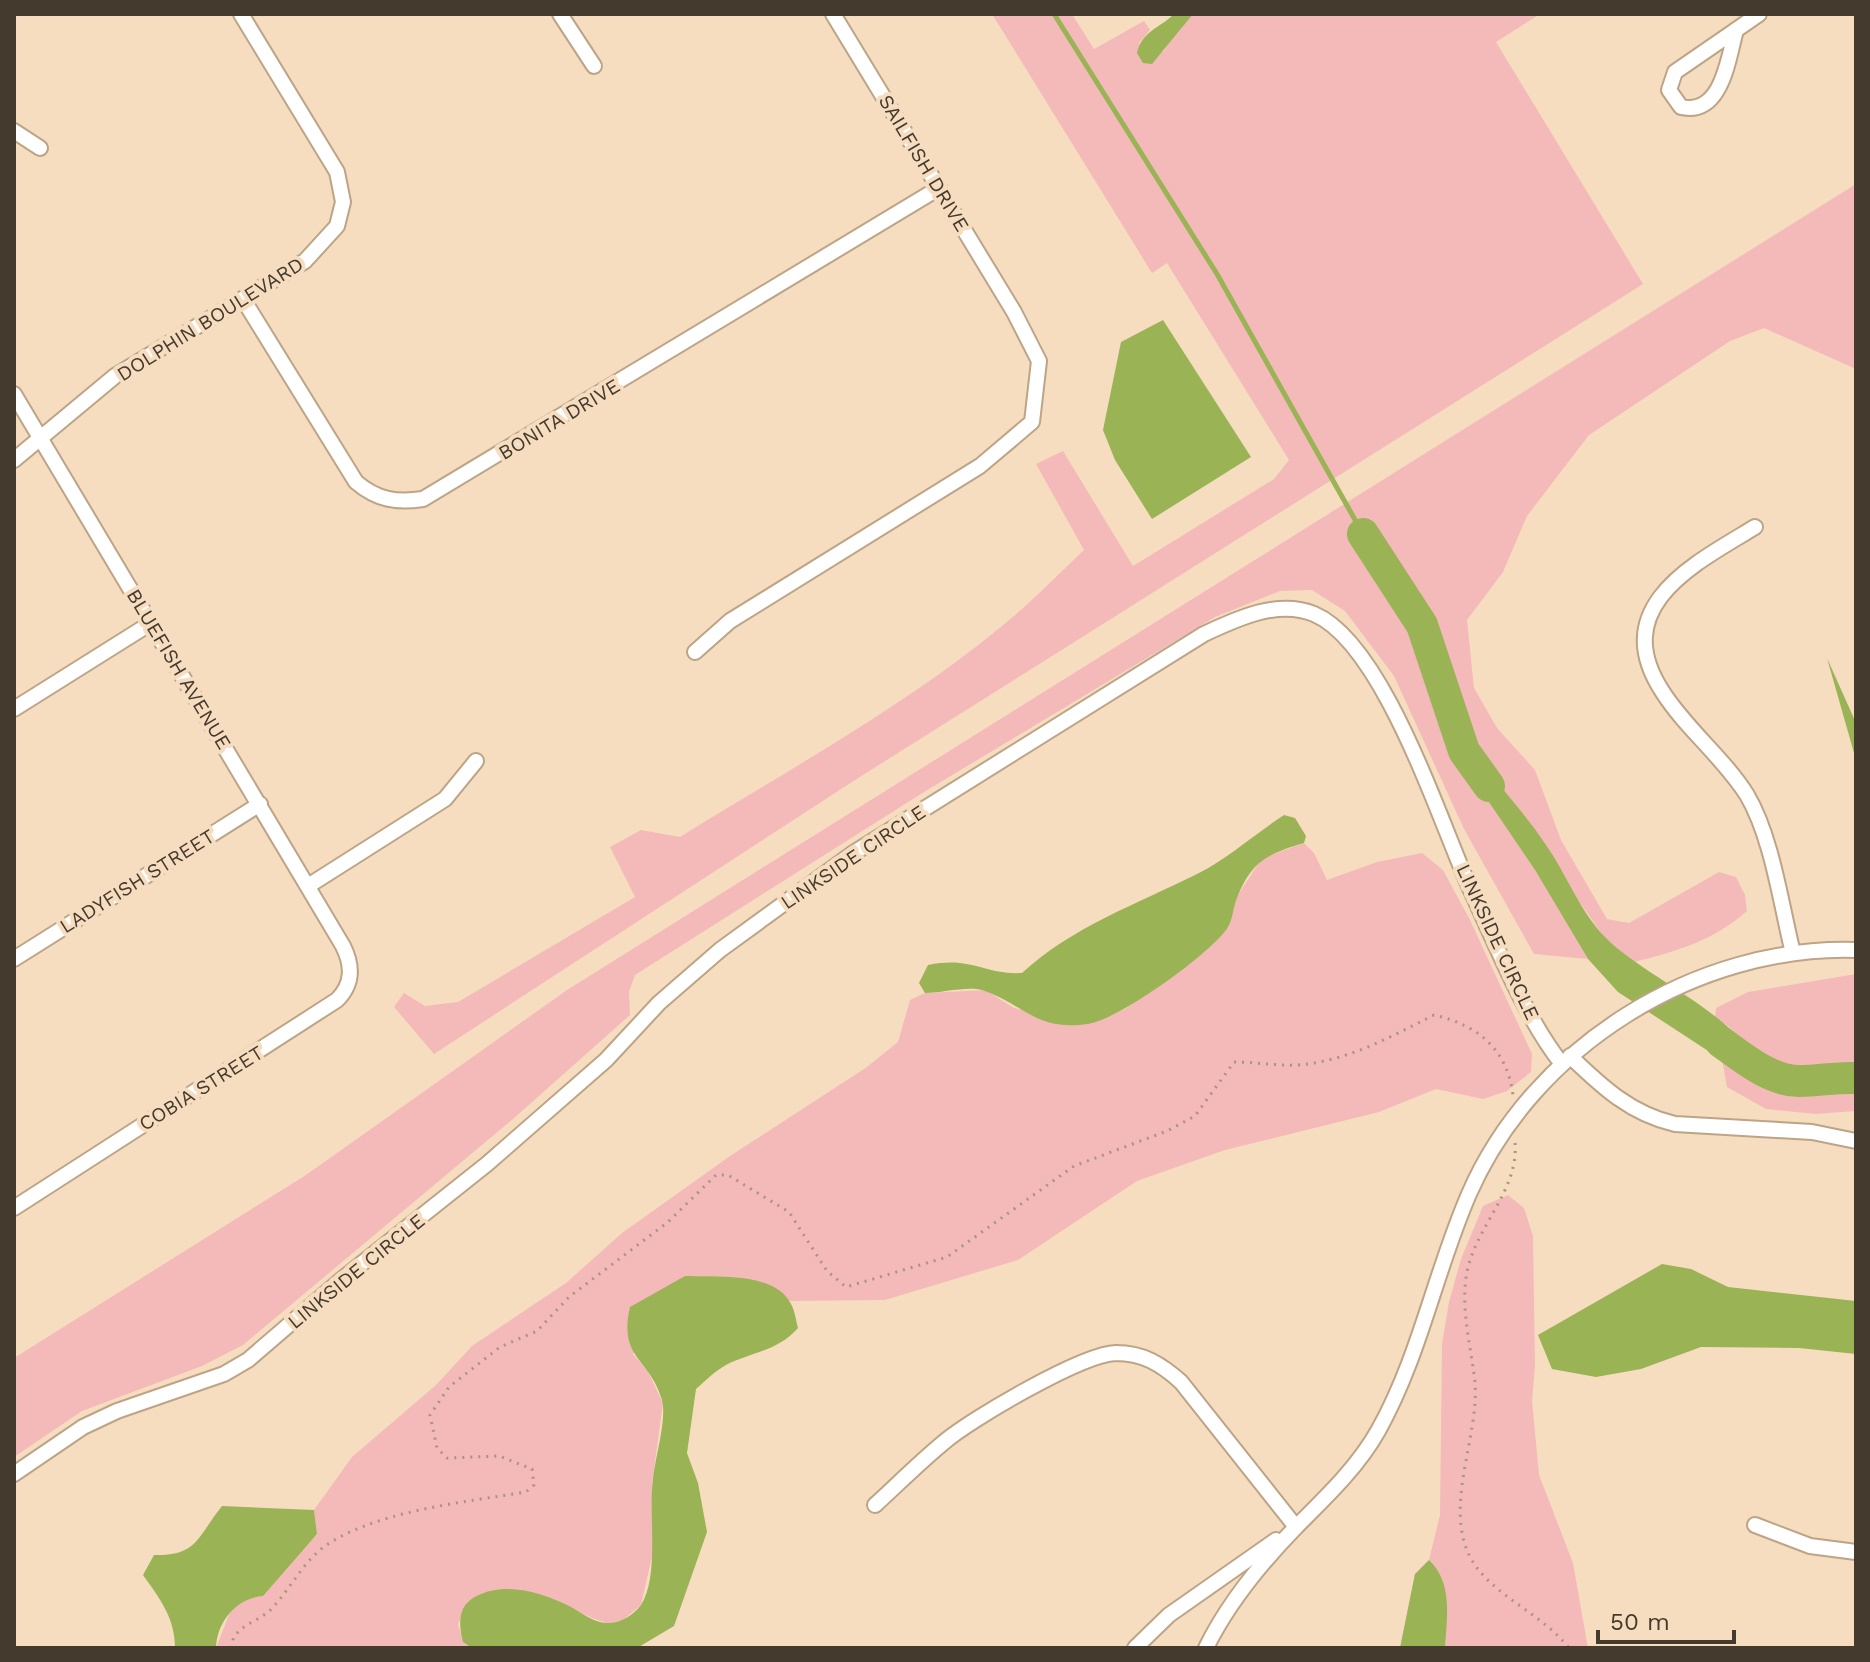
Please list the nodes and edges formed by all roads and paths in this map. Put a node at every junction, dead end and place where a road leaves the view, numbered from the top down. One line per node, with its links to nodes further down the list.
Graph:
1 (241, 14): 10 (street, DOLPHIN BOULEVARD)
2 (560, 14): 6 (street)
3 (833, 14): 9 (street, SAILFISH DRIVE)
4 (1759, 14): 5 (street)
5 (1736, 30): 5 (street)
6 (594, 66)
7 (14, 131): 8 (street)
8 (40, 148)
9 (939, 188): 10 (street, BONITA DRIVE); 16 (street, SAILFISH DRIVE)
10 (243, 299): 12 (street, DOLPHIN BOULEVARD)
11 (14, 394): 12 (street, BLUEFISH AVENUE)
12 (40, 438): 13 (street, DOLPHIN BOULEVARD); 15 (street, BLUEFISH AVENUE)
13 (14, 460)
14 (1755, 527): 23 (street)
15 (151, 623): 17 (street); 19 (street, BLUEFISH AVENUE)
16 (695, 652)
17 (14, 709)
18 (476, 761): 20 (street)
19 (260, 804): 20 (street, BLUEFISH AVENUE); 24 (street, LADYFISH STREET)
20 (308, 886): 21 (street, BLUEFISH AVENUE)
21 (343, 946): 28 (street, COBIA STREET)
22 (1856, 950): 23 (street)
23 (1793, 953): 25 (street)
24 (14, 959)
25 (1566, 1060): 26 (street); 27 (street, LINKSIDE CIRCLE); 29 (street, LINKSIDE CIRCLE)
26 (1514, 1118): 32 (street); 34 (path); 37 (path)
27 (1856, 1141)
28 (14, 1208)
29 (14, 1474)
30 (875, 1505): 32 (street)
31 (1755, 1525): 33 (street)
32 (1296, 1527): 35 (street); 36 (street)
33 (1856, 1552)
34 (231, 1648)
35 (1135, 1648)
36 (1206, 1648)
37 (1569, 1648)

